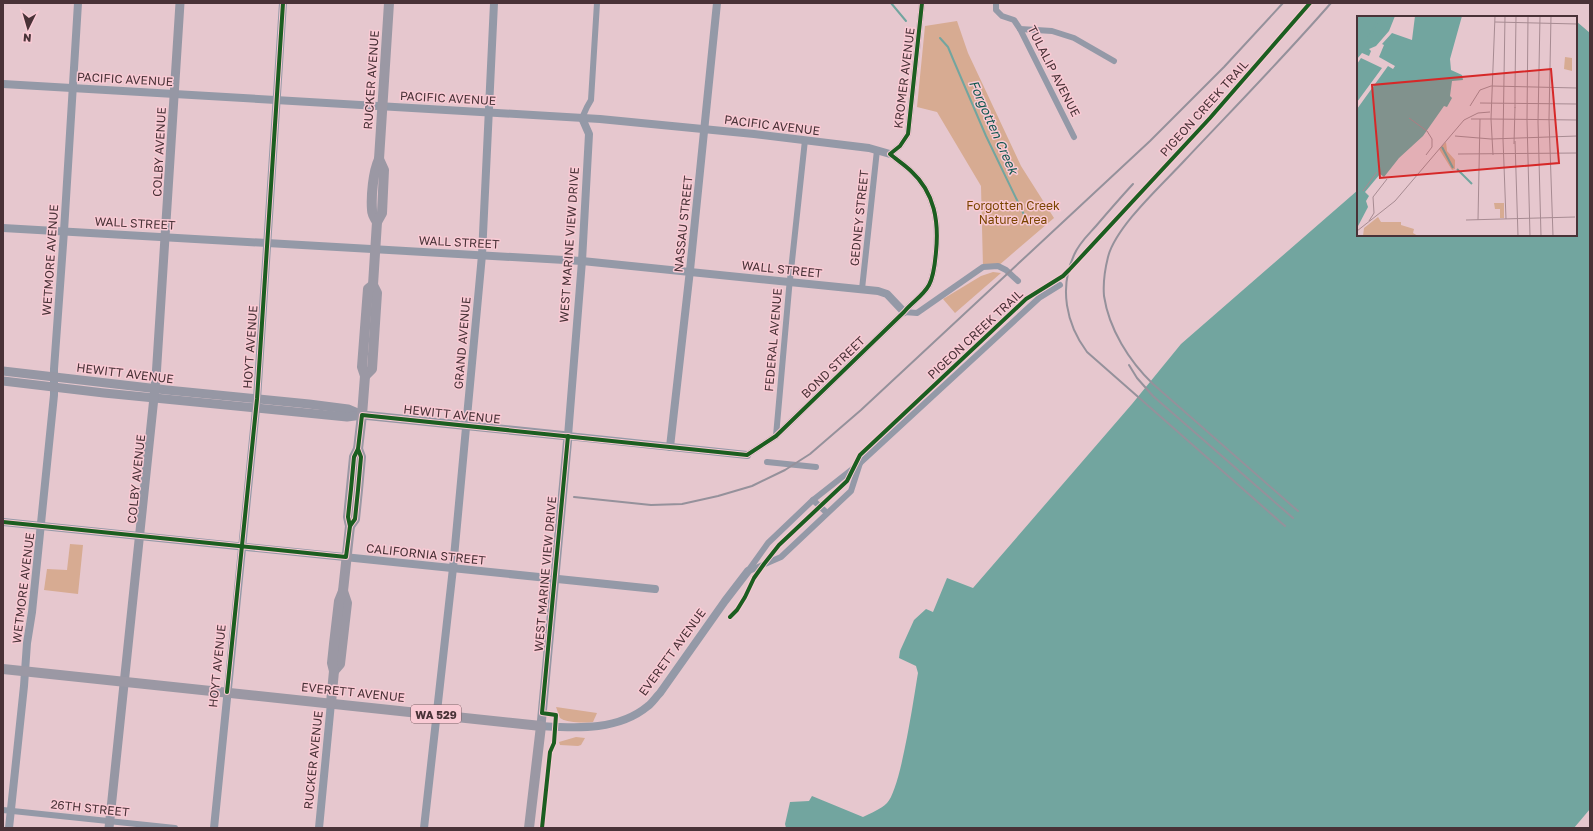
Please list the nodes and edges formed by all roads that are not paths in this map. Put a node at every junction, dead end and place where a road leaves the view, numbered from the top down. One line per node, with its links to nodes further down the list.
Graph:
1 (78, 3): 13 (street, WETMORE AVENUE)
2 (180, 3): 14 (main road, COLBY AVENUE)
3 (283, 3): 15 (street, HOYT AVENUE)
4 (389, 3): 16 (main road, RUCKER AVENUE)
5 (494, 3): 17 (street, GRAND AVENUE)
6 (596, 3): 18 (street)
7 (717, 3): 19 (street, NASSAU STREET)
8 (922, 3): 23 (street, KROMER AVENUE)
9 (996, 3): 10 (street, TULALIP AVENUE)
10 (1020, 28): 11 (street); 20 (street, TULALIP AVENUE)
11 (1114, 61)
12 (3, 84): 13 (street, PACIFIC AVENUE)
13 (73, 88): 14 (street, PACIFIC AVENUE); 25 (street, WETMORE AVENUE)
14 (175, 94): 15 (street, PACIFIC AVENUE); 26 (main road, COLBY AVENUE)
15 (278, 100): 16 (street, PACIFIC AVENUE); 27 (street, HOYT AVENUE)
16 (382, 106): 17 (street, PACIFIC AVENUE); 28 (main road, RUCKER AVENUE)
17 (488, 112): 18 (street, PACIFIC AVENUE); 29 (street, GRAND AVENUE)
18 (582, 118): 19 (street, PACIFIC AVENUE); 30 (street, WEST MARINE VIEW DRIVE)
19 (705, 129): 21 (street, PACIFIC AVENUE); 31 (street, NASSAU STREET)
20 (1074, 137)
21 (805, 140): 22 (street, PACIFIC AVENUE); 32 (street, FEDERAL AVENUE)
22 (877, 150): 23 (street, PACIFIC AVENUE); 35 (street, GEDNEY STREET)
23 (890, 154): 36 (street)
24 (3, 228): 25 (street, WALL STREET)
25 (64, 231): 26 (street, WALL STREET); 38 (street, WETMORE AVENUE)
26 (166, 237): 27 (street, WALL STREET); 41 (main road, COLBY AVENUE)
27 (268, 243): 28 (street, WALL STREET); 42 (street, HOYT AVENUE)
28 (375, 249): 29 (street, WALL STREET); 43 (main road, RUCKER AVENUE)
29 (482, 255): 30 (street, WALL STREET); 44 (street, GRAND AVENUE)
30 (582, 261): 31 (street, WALL STREET); 45 (street, WEST MARINE VIEW DRIVE)
31 (690, 272): 32 (street, WALL STREET); 47 (street, NASSAU STREET)
32 (790, 281): 35 (street, WALL STREET); 46 (street, FEDERAL AVENUE)
33 (1018, 281): 36 (street)
34 (1060, 285): 50 (street)
35 (862, 289): 36 (street, WALL STREET)
36 (904, 312): 46 (street, BOND STREET)
37 (3, 371): 38 (main road, HEWITT AVENUE)
38 (54, 377): 40 (street, WETMORE AVENUE); 41 (main road, HEWITT AVENUE)
39 (3, 381): 40 (main road, HEWITT AVENUE)
40 (55, 388): 41 (main road, HEWITT AVENUE); 55 (street, WETMORE AVENUE)
41 (155, 393): 42 (main road, HEWITT AVENUE); 56 (main road, COLBY AVENUE)
42 (256, 403): 43 (main road, HEWITT AVENUE); 57 (street, HOYT AVENUE)
43 (362, 415): 44 (main road, HEWITT AVENUE); 58 (main road, RUCKER AVENUE)
44 (467, 426): 45 (main road, HEWITT AVENUE); 59 (street, GRAND AVENUE)
45 (568, 436): 47 (street, HEWITT AVENUE); 61 (main road, WEST MARINE VIEW DRIVE)
46 (776, 436): 48 (street)
47 (670, 447): 48 (street, HEWITT AVENUE)
48 (747, 455)
49 (767, 462): 51 (street)
50 (860, 463): 52 (street); 53 (street)
51 (816, 467)
52 (813, 500): 53 (street); 60 (street)
53 (827, 513): 60 (street)
54 (3, 522): 55 (street, CALIFORNIA STREET)
55 (41, 525): 56 (street, CALIFORNIA STREET); 64 (street, WETMORE AVENUE)
56 (140, 536): 57 (street, CALIFORNIA STREET); 65 (main road, COLBY AVENUE)
57 (242, 546): 58 (street, CALIFORNIA STREET); 66 (street, HOYT AVENUE)
58 (346, 557): 59 (street, CALIFORNIA STREET); 67 (main road, RUCKER AVENUE)
59 (453, 568): 61 (street, CALIFORNIA STREET); 68 (street, GRAND AVENUE)
60 (748, 571): 69 (street, EVERETT AVENUE)
61 (554, 579): 62 (street, CALIFORNIA STREET); 69 (main road, WEST MARINE VIEW DRIVE)
62 (655, 590)
63 (3, 669): 64 (main road, EVERETT AVENUE / WA 529)
64 (25, 671): 65 (main road, EVERETT AVENUE / WA 529); 70 (street, WETMORE AVENUE)
65 (124, 682): 66 (main road, EVERETT AVENUE / WA 529); 71 (main road, COLBY AVENUE)
66 (227, 692): 67 (main road, EVERETT AVENUE / WA 529); 74 (street, HOYT AVENUE)
67 (331, 703): 68 (main road, EVERETT AVENUE / WA 529); 75 (street, RUCKER AVENUE)
68 (436, 714): 69 (main road, EVERETT AVENUE / WA 529); 76 (street, GRAND AVENUE)
69 (541, 726): 77 (main road, WEST MARINE VIEW DRIVE)
70 (7, 810): 71 (street, 26TH STREET); 72 (street, WETMORE AVENUE)
71 (109, 825): 73 (street, 26TH STREET)
72 (9, 828)
73 (175, 828)
74 (214, 828)
75 (319, 828)
76 (424, 828)
77 (530, 828)

